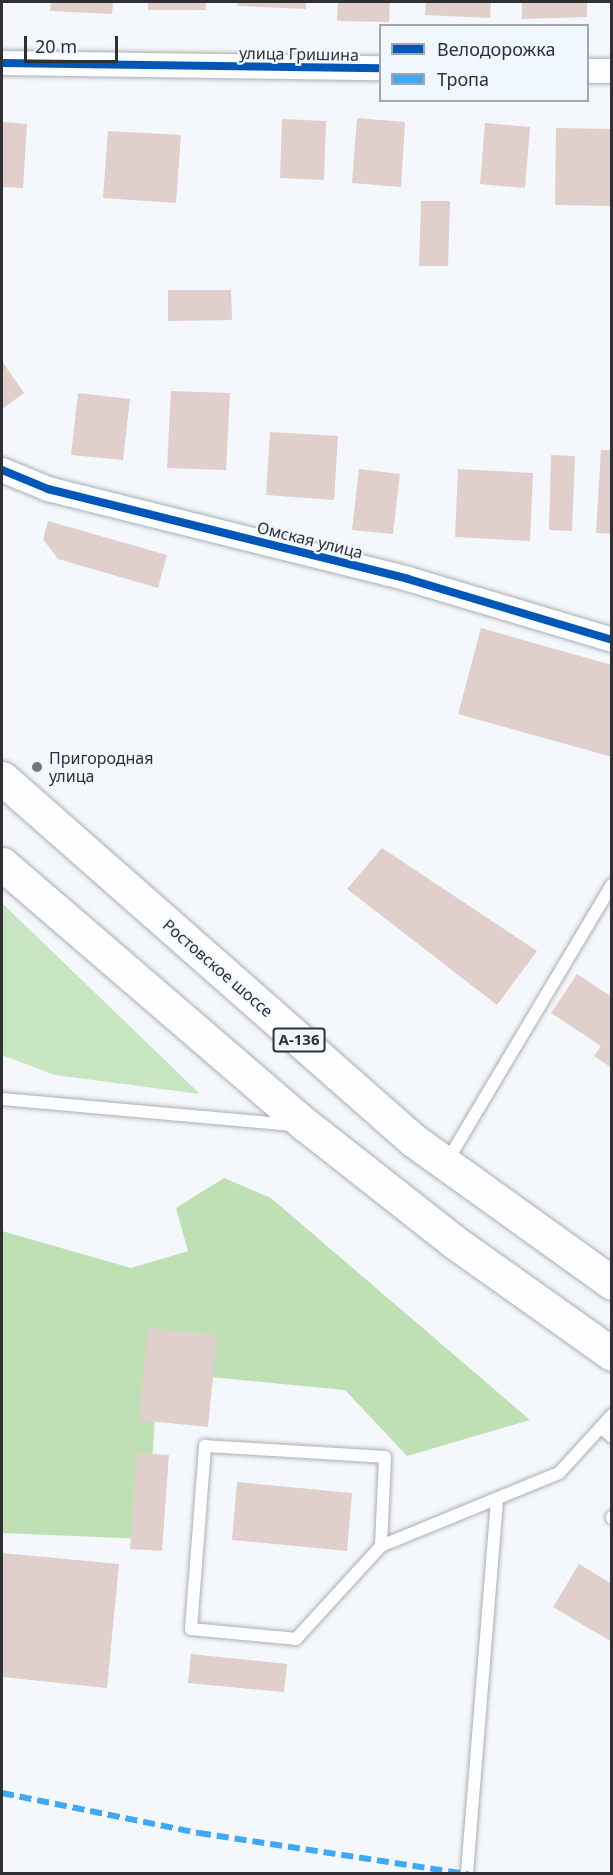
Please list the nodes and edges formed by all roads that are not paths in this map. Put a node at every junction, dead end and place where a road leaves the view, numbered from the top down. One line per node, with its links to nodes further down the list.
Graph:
1 (2, 63): 2 (street, улица Гришина)
2 (379, 68)
3 (589, 71): 4 (street)
4 (612, 71)
5 (2, 470): 6 (street, Омская улица)
6 (612, 640)
7 (2, 778): 12 (highway, Ростовское шоссе / А-136)
8 (2, 864): 11 (highway)
9 (612, 885): 12 (lane)
10 (2, 1099): 11 (lane)
11 (307, 1126): 14 (highway)
12 (446, 1164): 13 (highway, Ростовское шоссе / А-136)
13 (612, 1283)
14 (612, 1354)
15 (612, 1415): 16 (lane)
16 (601, 1426): 17 (lane); 18 (lane)
17 (612, 1437)
18 (497, 1498): 19 (lane); 20 (lane)
19 (381, 1546): 19 (lane)
20 (467, 1873)

